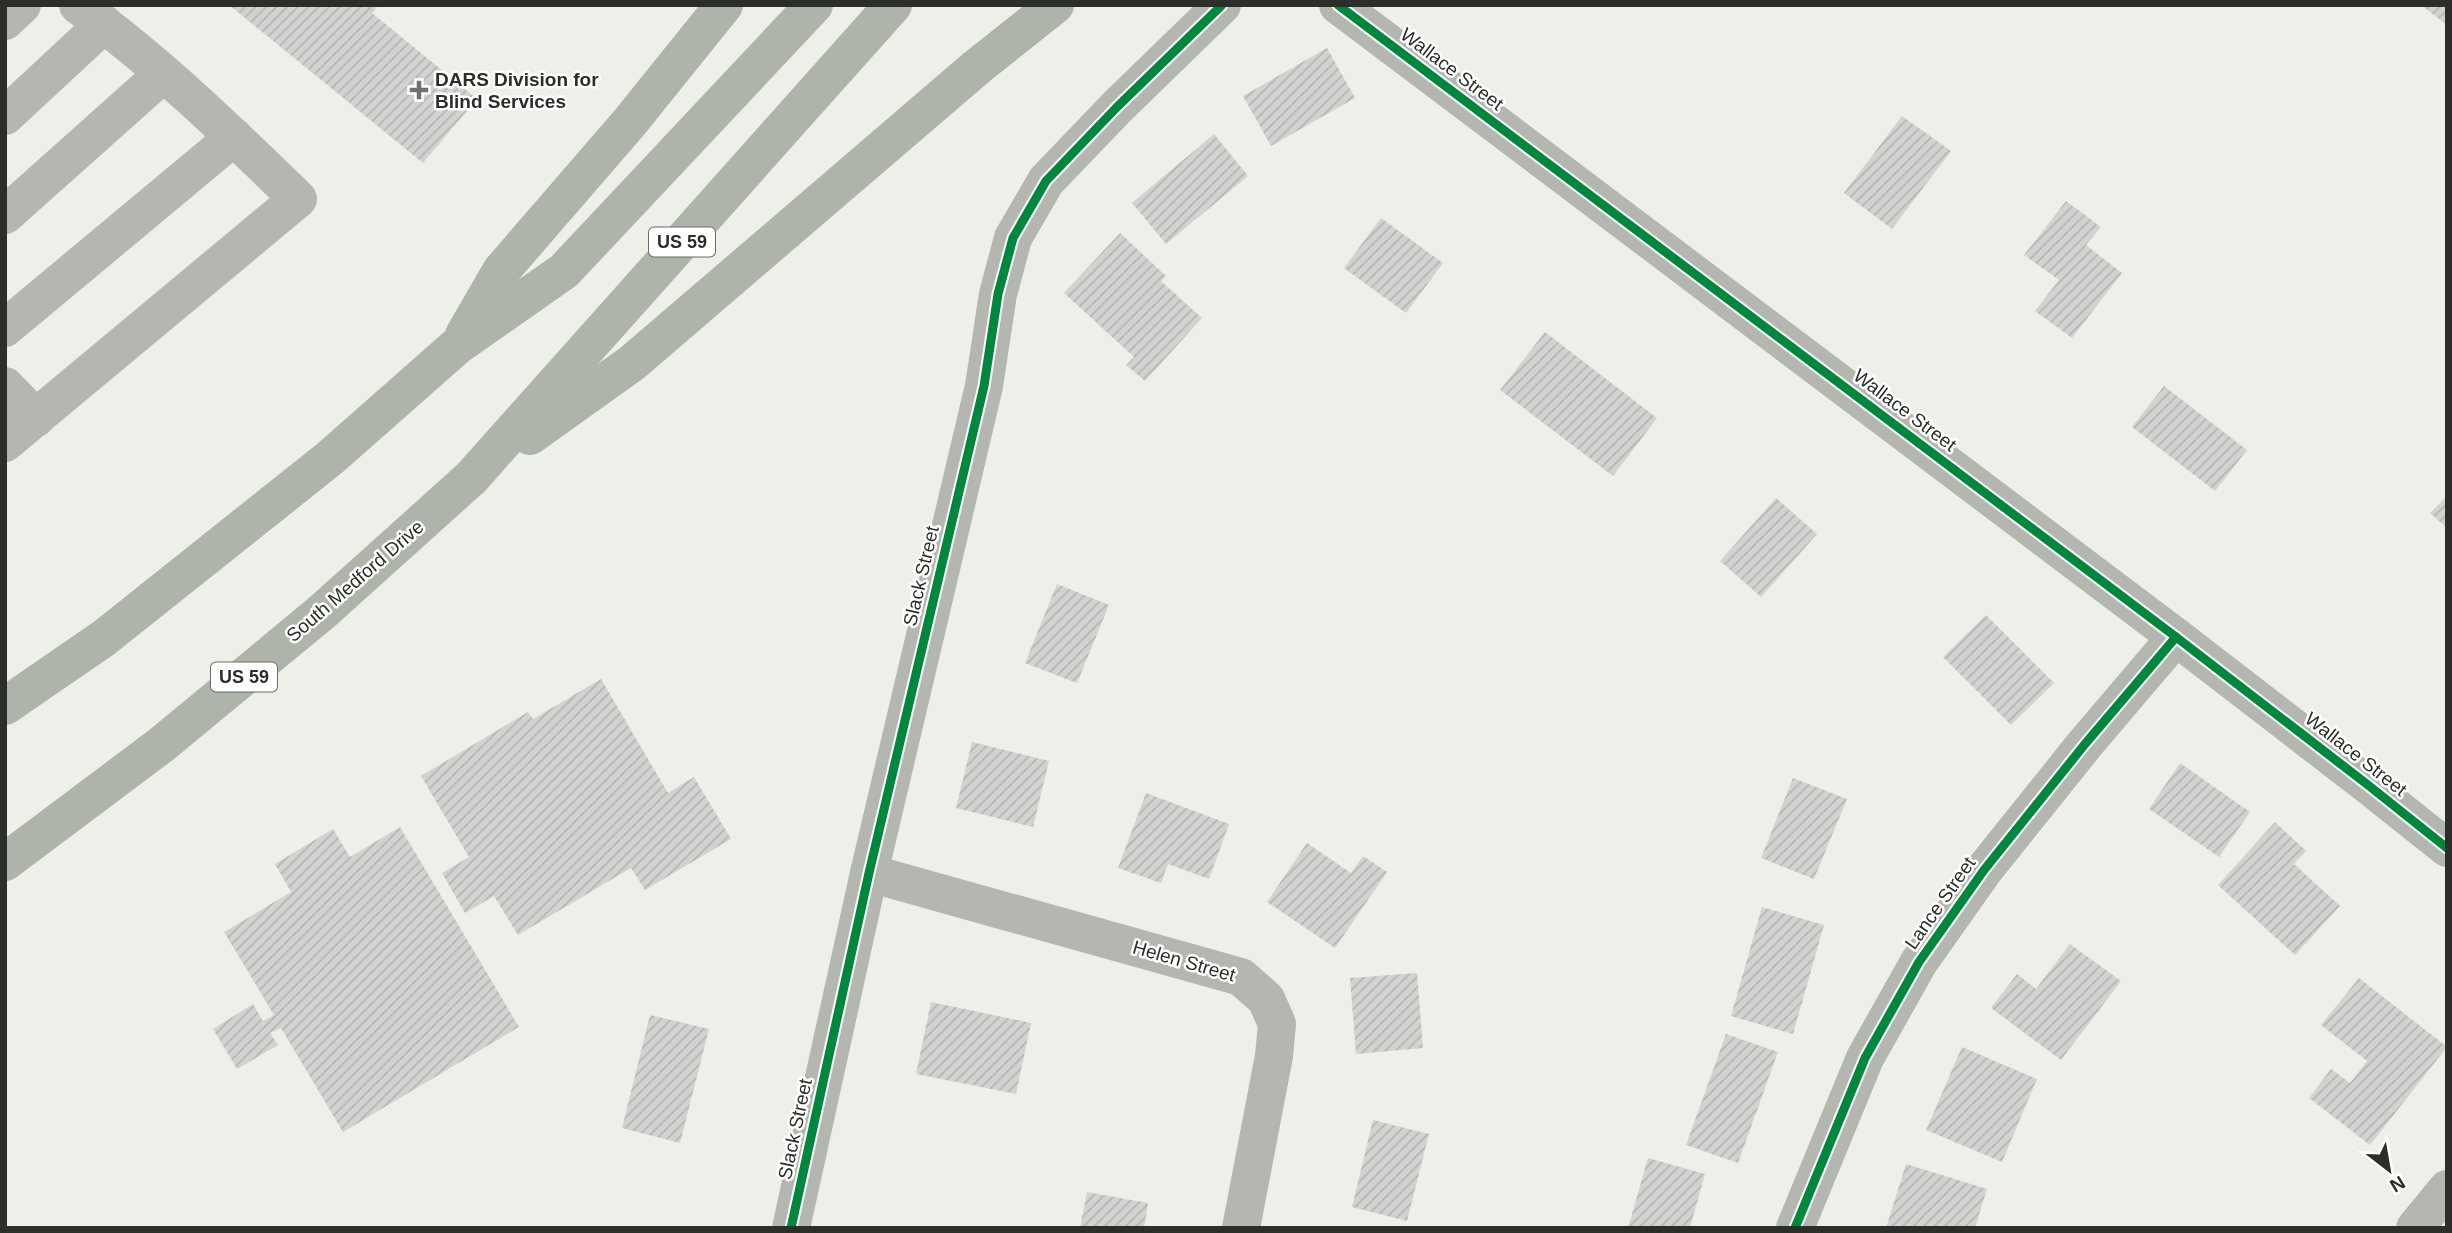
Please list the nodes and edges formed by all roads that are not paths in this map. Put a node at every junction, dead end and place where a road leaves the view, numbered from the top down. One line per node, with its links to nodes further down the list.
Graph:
1 (22, 5): 9 (street)
2 (724, 5): 15 (highway)
3 (814, 5): 15 (highway)
4 (893, 5): 19 (highway, US 59)
5 (1055, 5): 19 (highway)
6 (1222, 5): 24 (street, Slack Street)
7 (1338, 5): 20 (street, Wallace Street)
8 (91, 15): 10 (street); 11 (street)
9 (5, 21)
10 (163, 75): 12 (street); 13 (street)
11 (5, 116)
12 (234, 136): 14 (street); 17 (street)
13 (5, 215)
14 (5, 328)
15 (457, 346): 21 (highway)
16 (5, 387): 17 (street)
17 (36, 418): 18 (street)
18 (5, 443)
19 (471, 478): 23 (highway, South Medford Drive / US 59)
20 (2176, 636): 22 (street, Wallace Street); 28 (street, Lance Street)
21 (5, 706)
22 (2447, 848)
23 (5, 862)
24 (869, 873): 26 (street, Slack Street); 27 (street, Helen Street)
25 (2447, 1189): 29 (street)
26 (791, 1228)
27 (1241, 1228)
28 (1795, 1228)
29 (2415, 1228)

